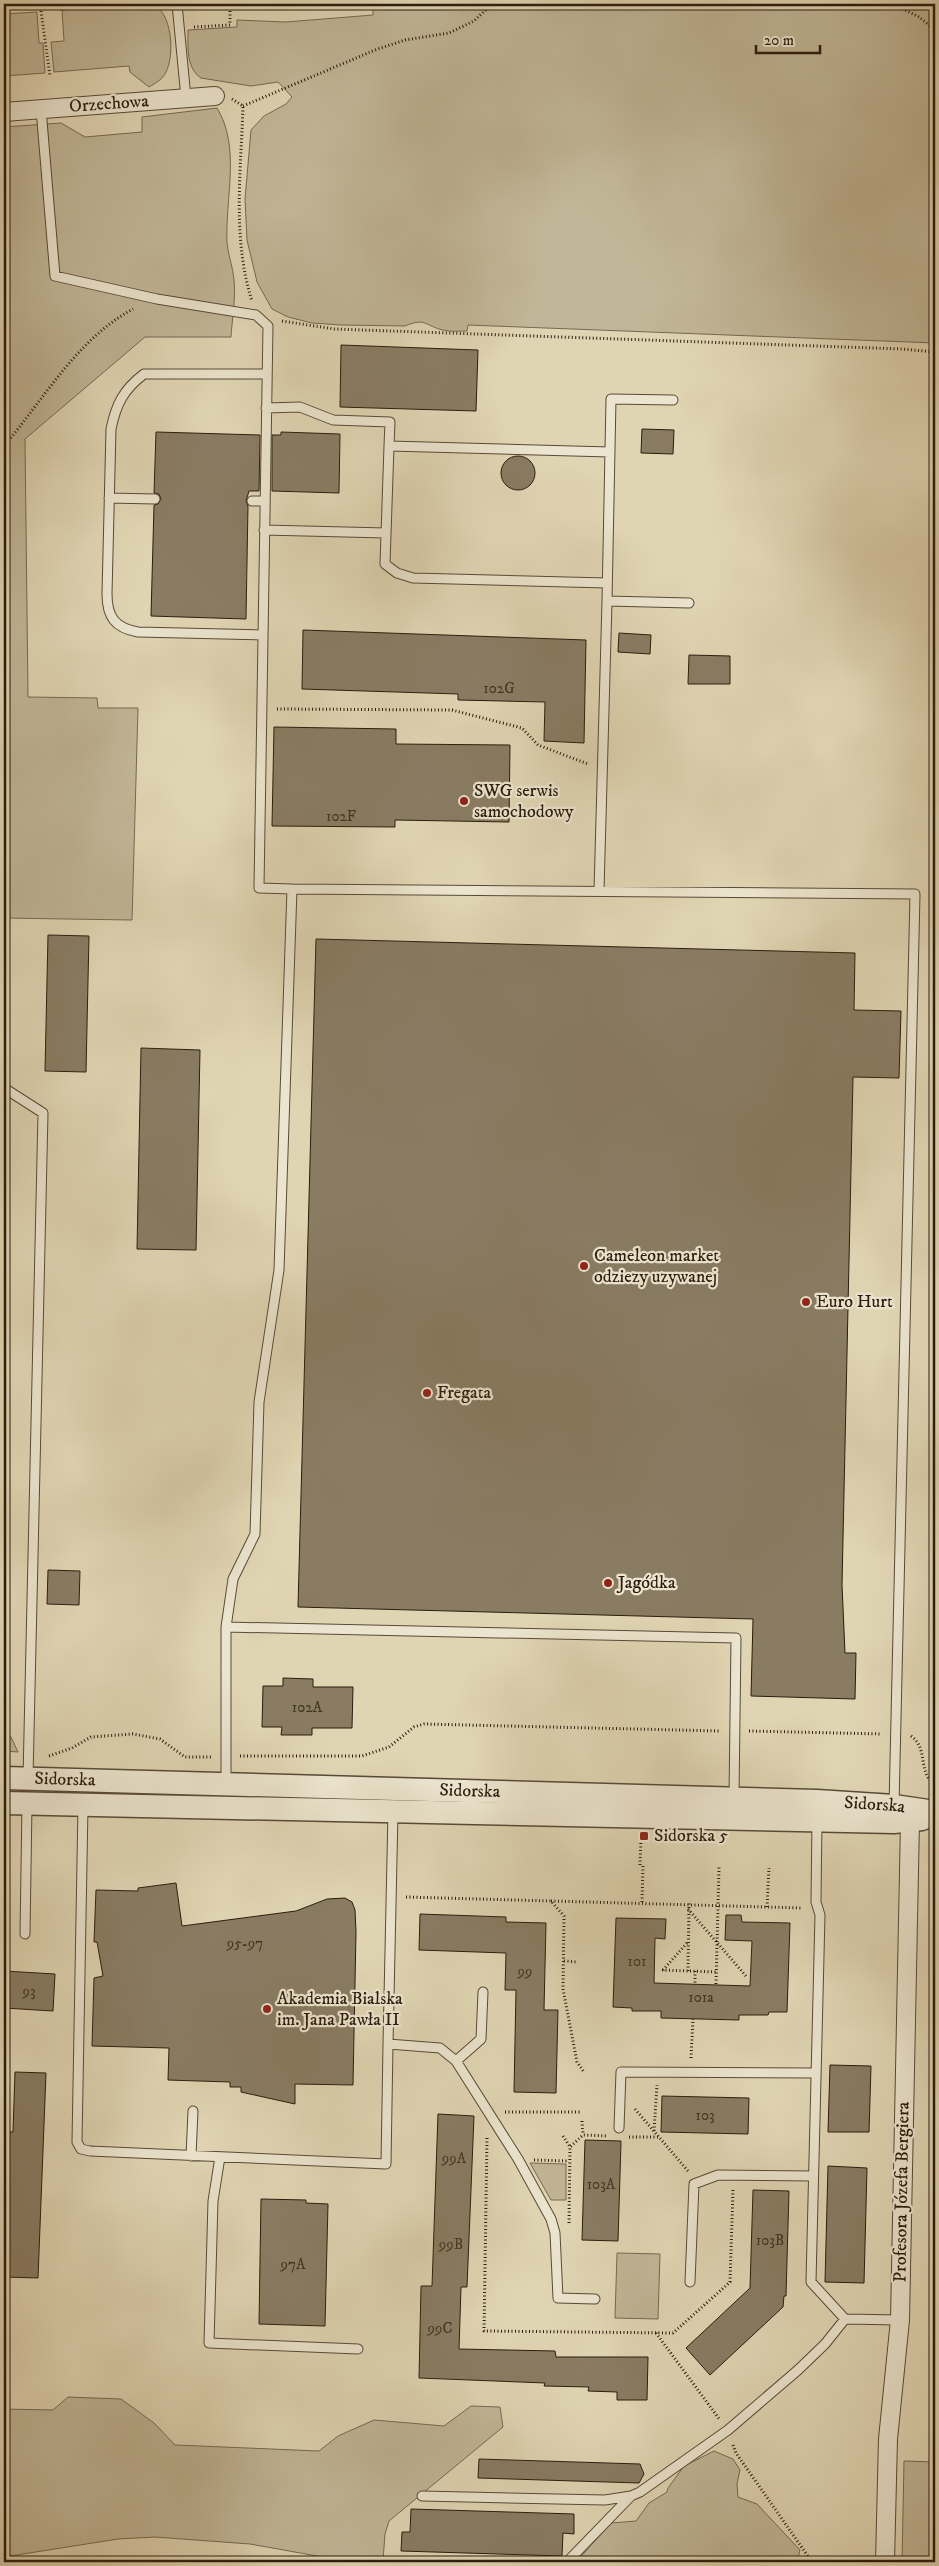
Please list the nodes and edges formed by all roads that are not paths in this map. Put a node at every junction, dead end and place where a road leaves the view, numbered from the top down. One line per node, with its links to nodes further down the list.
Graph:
1 (177, 4): 3 (lane)
2 (214, 96): 3 (street, Orzechowa)
3 (186, 98): 4 (street, Orzechowa)
4 (41, 109): 5 (street, Orzechowa); 6 (lane)
5 (4, 112)
6 (267, 374): 8 (lane); 11 (lane)
7 (673, 400): 10 (lane)
8 (266, 408): 9 (lane); 14 (lane)
9 (389, 446): 10 (lane); 16 (lane)
10 (610, 452): 17 (lane)
11 (109, 498): 12 (lane); 20 (lane)
12 (155, 499)
13 (252, 501): 14 (lane)
14 (264, 501): 15 (lane)
15 (264, 530): 16 (lane); 20 (lane)
16 (386, 533): 17 (lane)
17 (607, 583): 18 (lane)
18 (607, 601): 19 (lane); 22 (lane)
19 (689, 602)
20 (262, 635): 21 (lane)
21 (292, 889): 22 (lane); 24 (lane)
22 (598, 891): 40 (lane)
23 (4, 1088): 26 (lane)
24 (226, 1628): 28 (lane); 35 (lane)
25 (4, 1778): 26 (street, Sidorska)
26 (28, 1778): 27 (street, Sidorska); 32 (street)
27 (83, 1780): 28 (street, Sidorska); 33 (street)
28 (226, 1785): 29 (street, Sidorska); 34 (street)
29 (393, 1790): 30 (street, Sidorska); 37 (street)
30 (466, 1791): 35 (street, Sidorska); 39 (street)
31 (4, 1803): 32 (street, Sidorska)
32 (27, 1804): 33 (street, Sidorska); 42 (lane)
33 (83, 1805): 34 (street, Sidorska); 49 (lane)
34 (225, 1809): 37 (street, Sidorska)
35 (734, 1809): 36 (street, Sidorska); 39 (street, Sidorska)
36 (817, 1811): 40 (street, Sidorska); 46 (lane)
37 (393, 1812): 39 (street, Sidorska); 44 (lane)
38 (935, 1812): 40 (street, Sidorska)
39 (477, 1814)
40 (902, 1814): 41 (street, Sidorska); 55 (street, Profesora Józefa Bergiera)
41 (935, 1818)
42 (25, 1934)
43 (483, 1992): 45 (lane)
44 (388, 2044): 45 (lane); 50 (lane)
45 (456, 2061): 53 (lane)
46 (815, 2073): 48 (lane); 51 (lane)
47 (193, 2111): 49 (lane)
48 (620, 2132)
49 (192, 2156): 50 (lane)
50 (220, 2157): 56 (lane)
51 (813, 2176): 52 (lane); 54 (lane)
52 (690, 2282)
53 (595, 2299)
54 (845, 2319): 55 (lane); 58 (lane)
55 (900, 2320): 60 (street, Profesora Józefa Bergiera)
56 (358, 2349)
57 (422, 2496): 58 (lane)
58 (631, 2496): 59 (lane)
59 (567, 2562)
60 (885, 2562)

